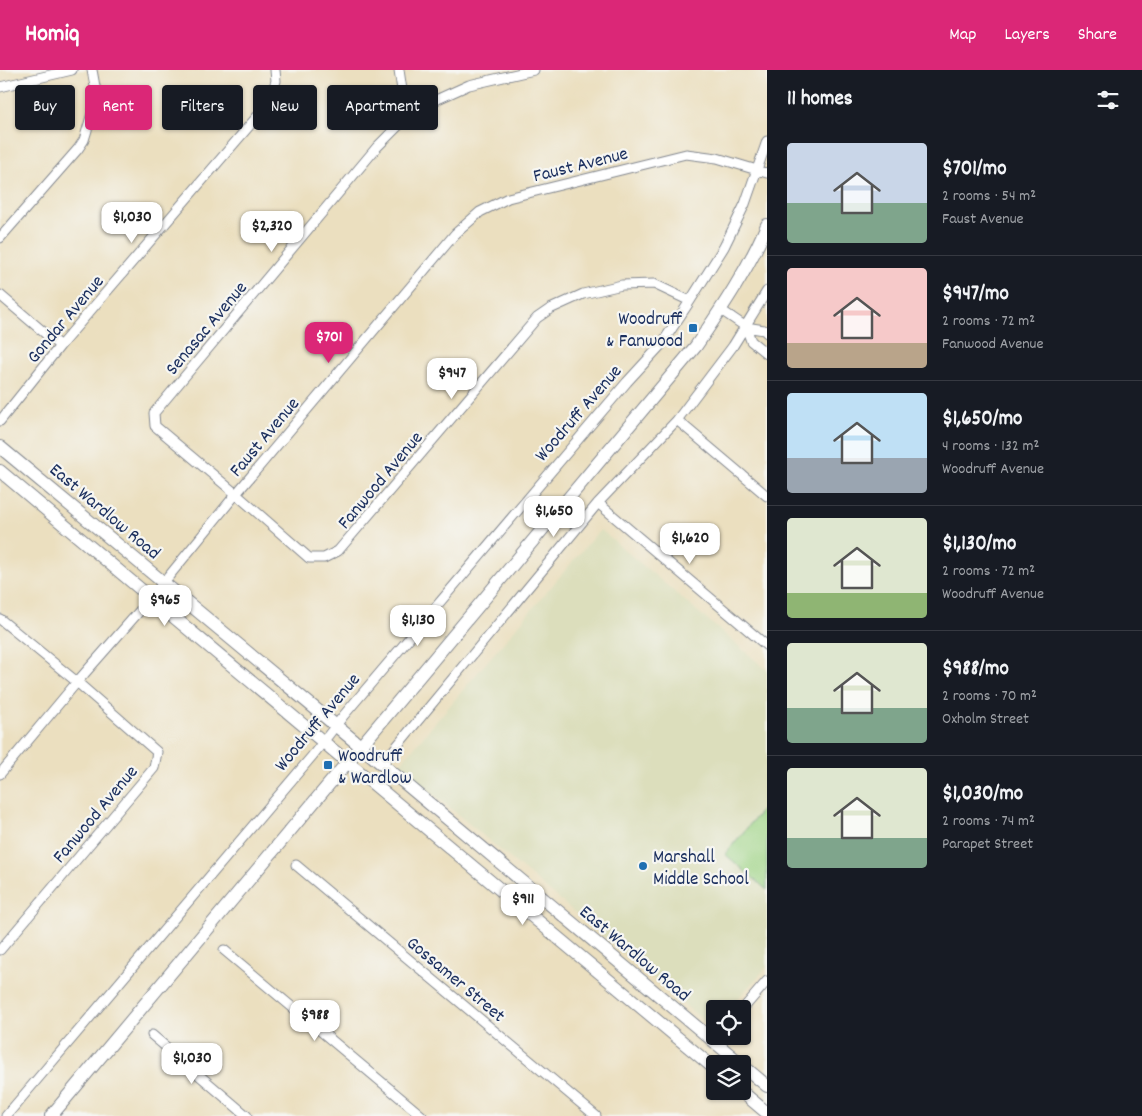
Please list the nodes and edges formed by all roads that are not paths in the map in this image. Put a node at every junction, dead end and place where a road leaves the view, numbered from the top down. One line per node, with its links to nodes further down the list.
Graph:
1 (72, 70): 7 (street)
2 (92, 70): 14 (street)
3 (275, 70): 21 (street, Gondar Avenue)
4 (399, 70): 6 (street)
5 (534, 70): 8 (street, Senasac Avenue)
6 (401, 85)
7 (0, 87)
8 (438, 100)
9 (393, 130): 27 (street, Senasac Avenue)
10 (767, 141): 11 (street, Woodruff Avenue)
11 (757, 169): 12 (street, Faust Avenue); 17 (street, Woodruff Avenue); 27 (street, Faust Avenue)
12 (767, 173)
13 (767, 225): 18 (main road)
14 (0, 238)
15 (767, 291): 19 (street)
16 (0, 296): 21 (street)
17 (690, 301): 27 (street, Fanwood Avenue); 35 (street, Woodruff Avenue)
18 (721, 310): 19 (street); 37 (main road)
19 (746, 327): 20 (street); 22 (street); 23 (street)
20 (767, 333)
21 (60, 346): 24 (street, Gondar Avenue)
22 (767, 354)
23 (677, 420): 28 (street); 29 (street)
24 (0, 421)
25 (0, 447): 30 (main road, East Wardlow Road)
26 (0, 471): 31 (main road, East Wardlow Road)
27 (236, 494): 30 (street, Faust Avenue)
28 (767, 496)
29 (598, 503): 33 (street); 39 (street)
30 (164, 582): 31 (street, Faust Avenue); 35 (main road, East Wardlow Road)
31 (151, 598): 34 (street, Faust Avenue); 36 (main road, East Wardlow Road)
32 (0, 619): 34 (street)
33 (767, 646)
34 (77, 682): 40 (street, Faust Avenue); 42 (street, Fanwood Avenue)
35 (336, 726): 36 (street, Woodruff Avenue); 37 (main road, East Wardlow Road)
36 (323, 742): 38 (main road, East Wardlow Road); 55 (street, Woodruff Avenue)
37 (361, 746): 38 (main road); 39 (main road, East Wardlow Road)
38 (348, 762): 50 (main road, East Wardlow Road); 56 (main road)
39 (382, 764): 46 (main road, East Wardlow Road)
40 (0, 774)
41 (296, 865): 59 (street, Gossamer Street)
42 (0, 950)
43 (224, 950): 58 (street)
44 (767, 981): 45 (street)
45 (751, 1000)
46 (706, 1030)
47 (152, 1035): 57 (street)
48 (723, 1045): 49 (main road, East Wardlow Road)
49 (733, 1055)
50 (706, 1062)
51 (751, 1072): 52 (main road, East Wardlow Road)
52 (767, 1086)
53 (751, 1099): 54 (main road)
54 (767, 1113)
55 (6, 1116)
56 (50, 1116)
57 (247, 1116)
58 (422, 1116)
59 (596, 1116)

